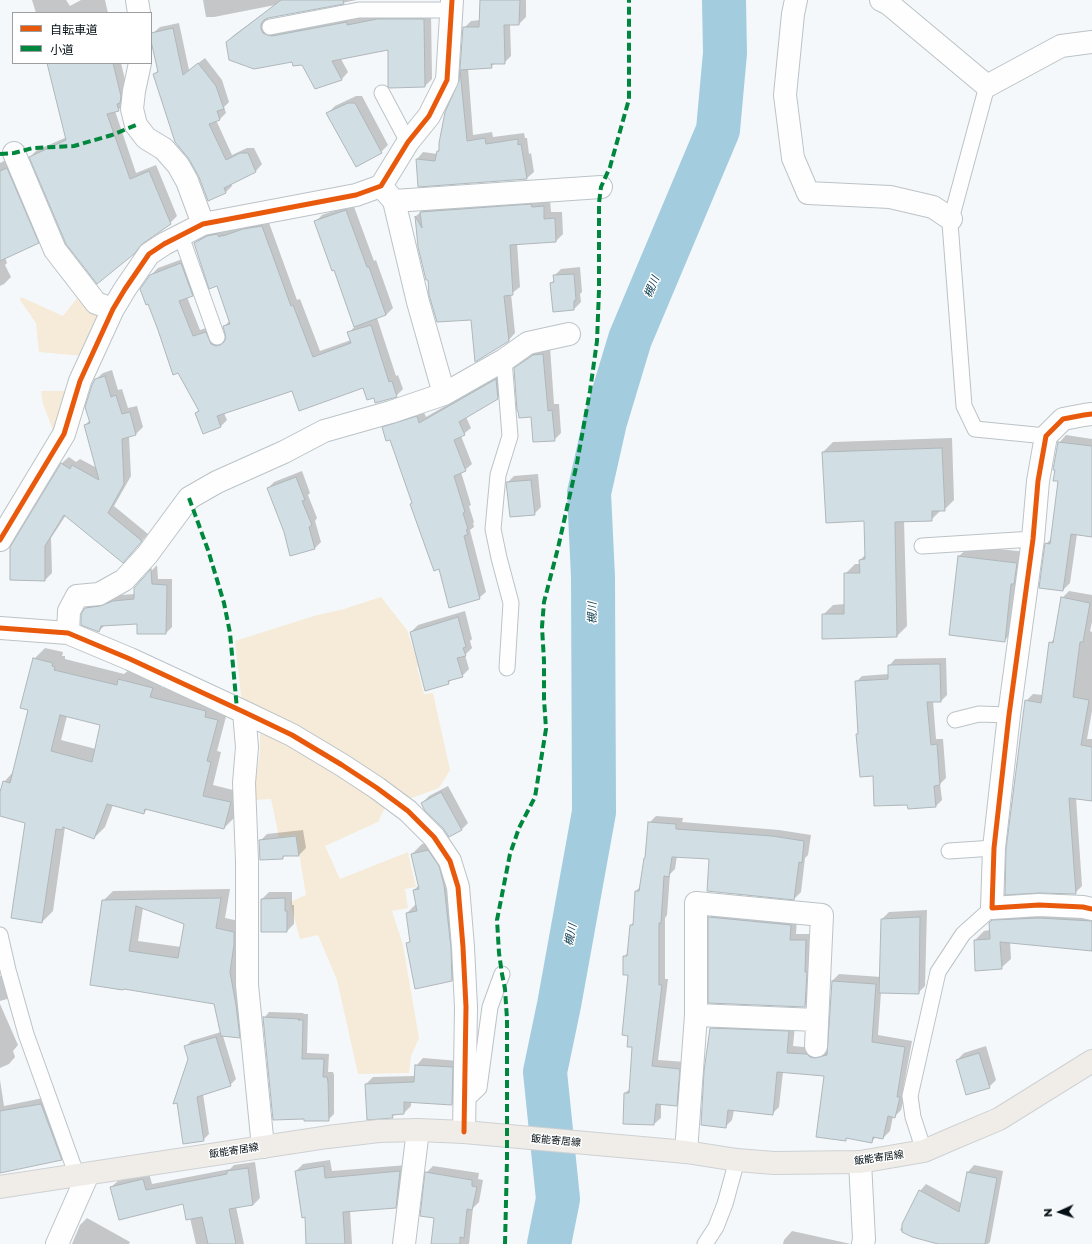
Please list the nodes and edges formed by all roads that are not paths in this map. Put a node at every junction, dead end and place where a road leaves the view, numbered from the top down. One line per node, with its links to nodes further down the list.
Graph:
1 (137, 0): 5 (street)
2 (796, 0): 15 (street)
3 (881, 0): 9 (street)
4 (451, 5): 6 (lane); 11 (street)
5 (139, 12)
6 (270, 27)
7 (1092, 42): 9 (street)
8 (140, 64): 16 (street)
9 (987, 86): 15 (lane)
10 (382, 93): 11 (lane)
11 (408, 142): 14 (street)
12 (14, 154): 18 (street)
13 (601, 187): 14 (street)
14 (388, 193): 16 (street); 22 (street)
15 (951, 219): 24 (lane)
16 (203, 224): 17 (street)
17 (181, 236): 18 (street); 20 (lane)
18 (113, 309): 26 (street)
19 (569, 334): 21 (street)
20 (217, 337)
21 (504, 360): 22 (street); 30 (lane)
22 (444, 394): 29 (street)
23 (1092, 414): 24 (street)
24 (1046, 436): 25 (street)
25 (1033, 539): 27 (lane); 32 (street)
26 (0, 540)
27 (922, 546)
28 (0, 628): 29 (street)
29 (68, 633): 31 (street)
30 (507, 668)
31 (244, 712): 44 (street); 47 (street)
32 (1009, 715): 33 (lane); 34 (street)
33 (955, 720)
34 (994, 848): 35 (lane); 36 (street)
35 (949, 851)
36 (992, 908): 37 (street); 48 (lane)
37 (1092, 909)
38 (0, 935): 52 (lane)
39 (502, 974): 44 (lane)
40 (696, 1015): 41 (street); 41 (street); 49 (street)
41 (817, 1020): 42 (street)
42 (816, 1046)
43 (1092, 1061): 48 (main road, 飯能寄居線)
44 (465, 1101): 46 (street)
45 (418, 1130): 46 (main road, 飯能寄居線); 47 (main road, 飯能寄居線); 55 (street)
46 (464, 1132): 49 (main road, 飯能寄居線)
47 (262, 1147): 52 (main road, 飯能寄居線)
48 (924, 1151): 51 (main road, 飯能寄居線)
49 (686, 1152): 50 (main road, 飯能寄居線)
50 (737, 1160): 51 (main road, 飯能寄居線); 56 (lane)
51 (860, 1162): 57 (street)
52 (82, 1175): 53 (main road, 飯能寄居線); 54 (street)
53 (0, 1187)
54 (57, 1244)
55 (404, 1244)
56 (706, 1244)
57 (863, 1244)

